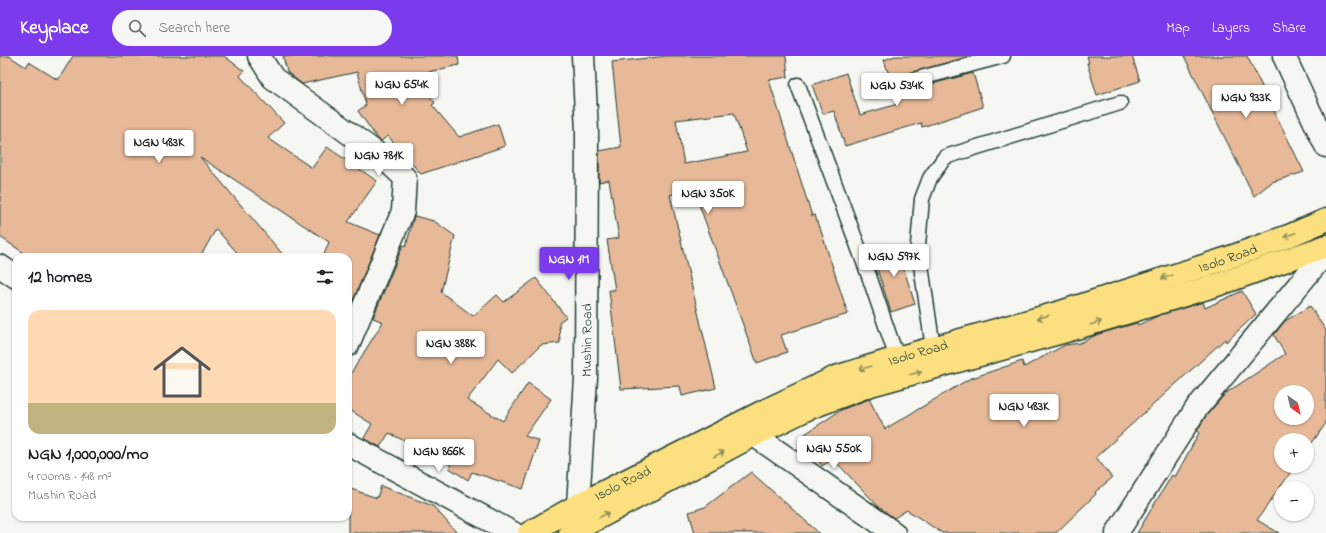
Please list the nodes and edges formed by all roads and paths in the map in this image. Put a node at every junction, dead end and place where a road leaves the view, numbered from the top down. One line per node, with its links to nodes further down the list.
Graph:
1 (259, 56): 14 (street)
2 (582, 56): 19 (street, Mushin Road)
3 (1003, 56): 6 (lane)
4 (1284, 56): 8 (street)
5 (798, 85): 16 (lane)
6 (872, 91)
7 (1120, 102): 15 (lane)
8 (1326, 146)
9 (1326, 220): 15 (main road, Isolo Road, one-way to 15)
10 (1326, 246): 17 (main road, Isolo Road, one-way to 10)
11 (1326, 252): 24 (street)
12 (0, 266): 13 (street)
13 (12, 274)
14 (352, 335)
15 (933, 348): 16 (main road, Isolo Road)
16 (897, 358): 19 (main road, Isolo Road, one-way to 19)
17 (754, 435): 22 (main road, Isolo Road, one-way to 17); 23 (street)
18 (352, 446): 20 (street)
19 (578, 505): 21 (main road, Isolo Road)
20 (513, 533)
21 (529, 533)
22 (570, 533)
23 (894, 533)
24 (1117, 533)

